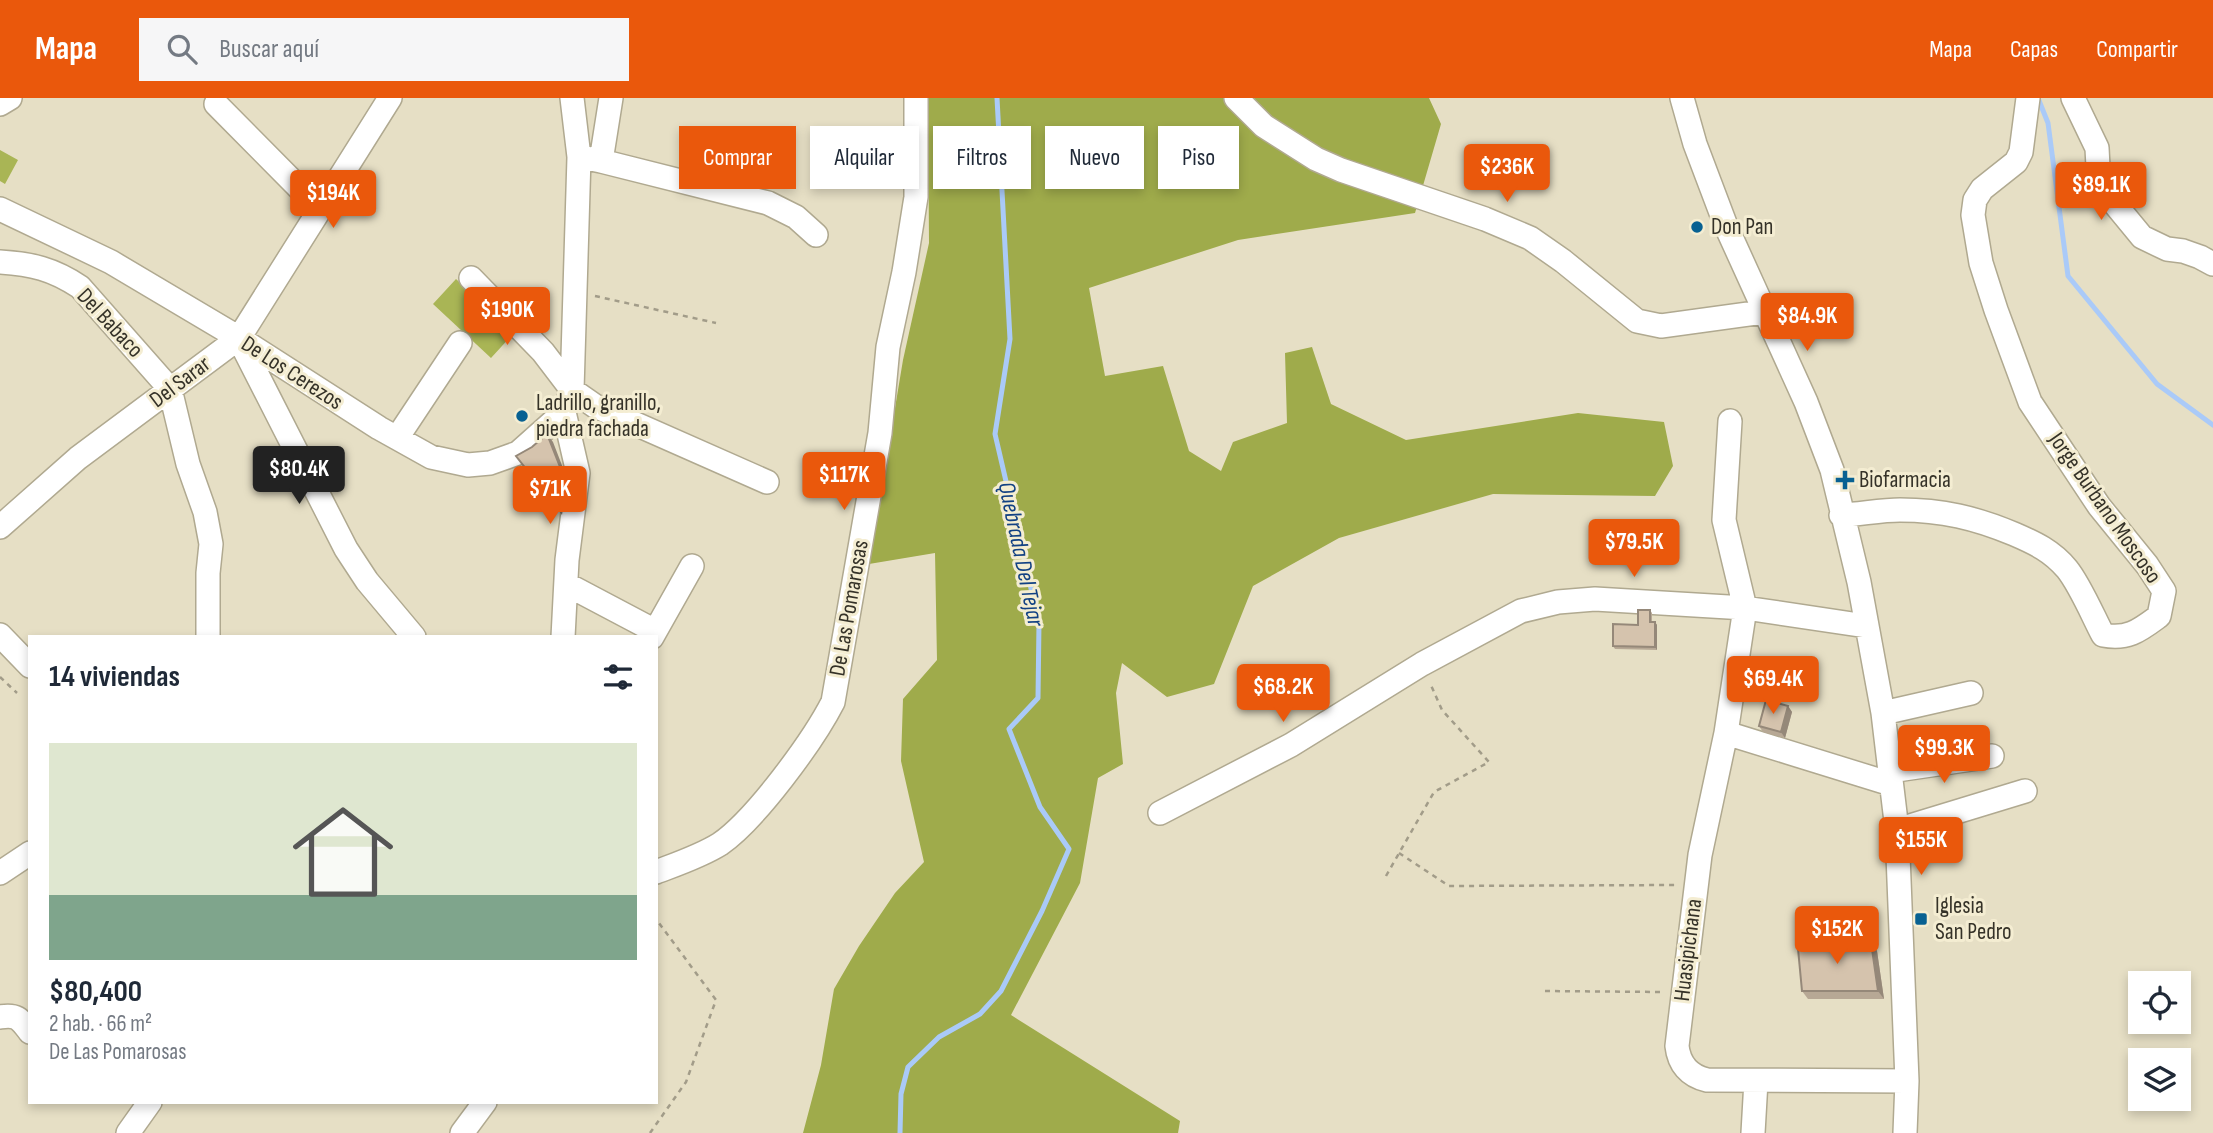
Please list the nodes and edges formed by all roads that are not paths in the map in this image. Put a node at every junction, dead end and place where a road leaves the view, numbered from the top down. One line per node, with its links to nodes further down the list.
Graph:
1 (9, 98): 10 (street)
2 (390, 98): 14 (street, Del Sarar)
3 (572, 98): 12 (street, De Los Cerezos)
4 (611, 98): 12 (street)
5 (916, 98): 49 (street, De Las Pomarosas)
6 (1236, 98): 19 (street)
7 (1682, 98): 19 (street)
8 (2028, 98): 28 (street, Jorge Burbano Moscoso)
9 (2073, 98): 17 (street)
10 (0, 104)
11 (216, 104): 14 (street)
12 (590, 159): 15 (street); 23 (street, De Los Cerezos)
13 (0, 209): 20 (street, De Los Cerezos)
14 (320, 209): 20 (street, Del Sarar)
15 (816, 235)
16 (0, 261): 22 (street, Del Babaco)
17 (2213, 264)
18 (471, 278): 23 (street)
19 (1763, 312): 28 (street)
20 (239, 338): 22 (street, Del Sarar); 26 (street, De Los Cerezos); 37 (street)
21 (460, 343): 26 (street)
22 (170, 389): 29 (street, Del Sarar); 36 (street)
23 (572, 390): 24 (street, De Los Cerezos); 27 (street)
24 (564, 412): 26 (street, De Los Cerezos); 31 (street)
25 (1730, 421): 32 (street)
26 (397, 438)
27 (767, 482)
28 (1842, 515): 33 (street)
29 (0, 527)
30 (692, 566): 34 (street)
31 (566, 584): 34 (street); 38 (street)
32 (1745, 608): 33 (street); 42 (street, Huasipichana); 46 (street)
33 (1866, 626): 41 (street)
34 (653, 634)
35 (0, 635): 39 (street)
36 (208, 635)
37 (412, 635)
38 (563, 635)
39 (28, 664)
40 (1971, 693): 41 (street)
41 (1883, 713): 44 (street)
42 (1726, 733): 44 (street); 53 (street, Huasipichana)
43 (1992, 755): 44 (street)
44 (1891, 777): 47 (street)
45 (2025, 791): 47 (street)
46 (1160, 813)
47 (1897, 830): 54 (street)
48 (28, 854): 50 (street)
49 (658, 871)
50 (0, 873)
51 (0, 1017): 52 (street)
52 (28, 1029)
53 (1756, 1080): 54 (street, Huasipichana); 59 (street)
54 (1907, 1081): 60 (street)
55 (149, 1104): 57 (street)
56 (484, 1104): 58 (street)
57 (128, 1133)
58 (463, 1133)
59 (1753, 1133)
60 (1905, 1133)

